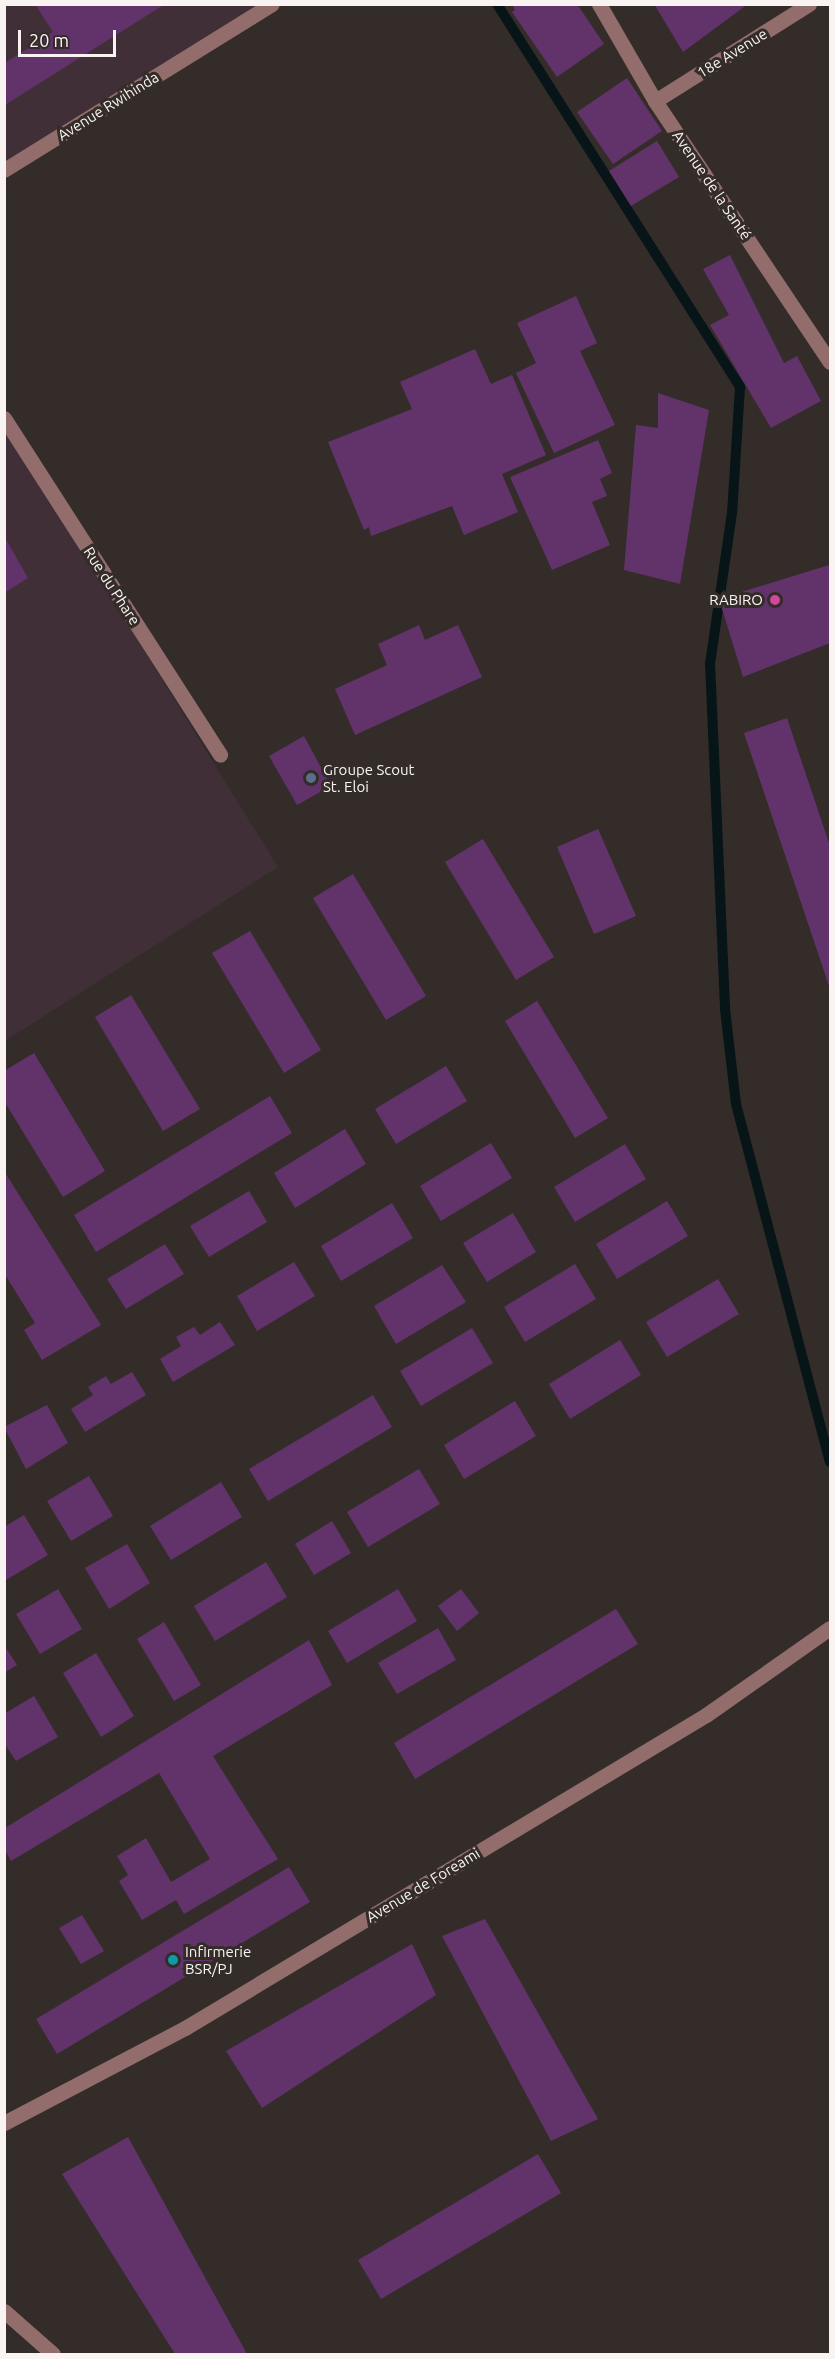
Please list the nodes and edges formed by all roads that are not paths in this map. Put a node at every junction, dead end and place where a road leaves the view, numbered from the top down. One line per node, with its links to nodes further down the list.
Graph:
1 (272, 4): 5 (street, Avenue Rwihinda)
2 (598, 4): 4 (street, Avenue de la Santé)
3 (809, 4): 4 (street, 18e Avenue)
4 (656, 101): 6 (street, Avenue de la Santé)
5 (4, 170)
6 (824, 335): 7 (street, Avenue de la Santé)
7 (831, 362)
8 (4, 418): 9 (street, Rue du Phare)
9 (220, 755)
10 (831, 1628): 11 (street, Avenue de Foreami)
11 (4, 2123)
12 (4, 2311): 13 (street)
13 (53, 2355)

